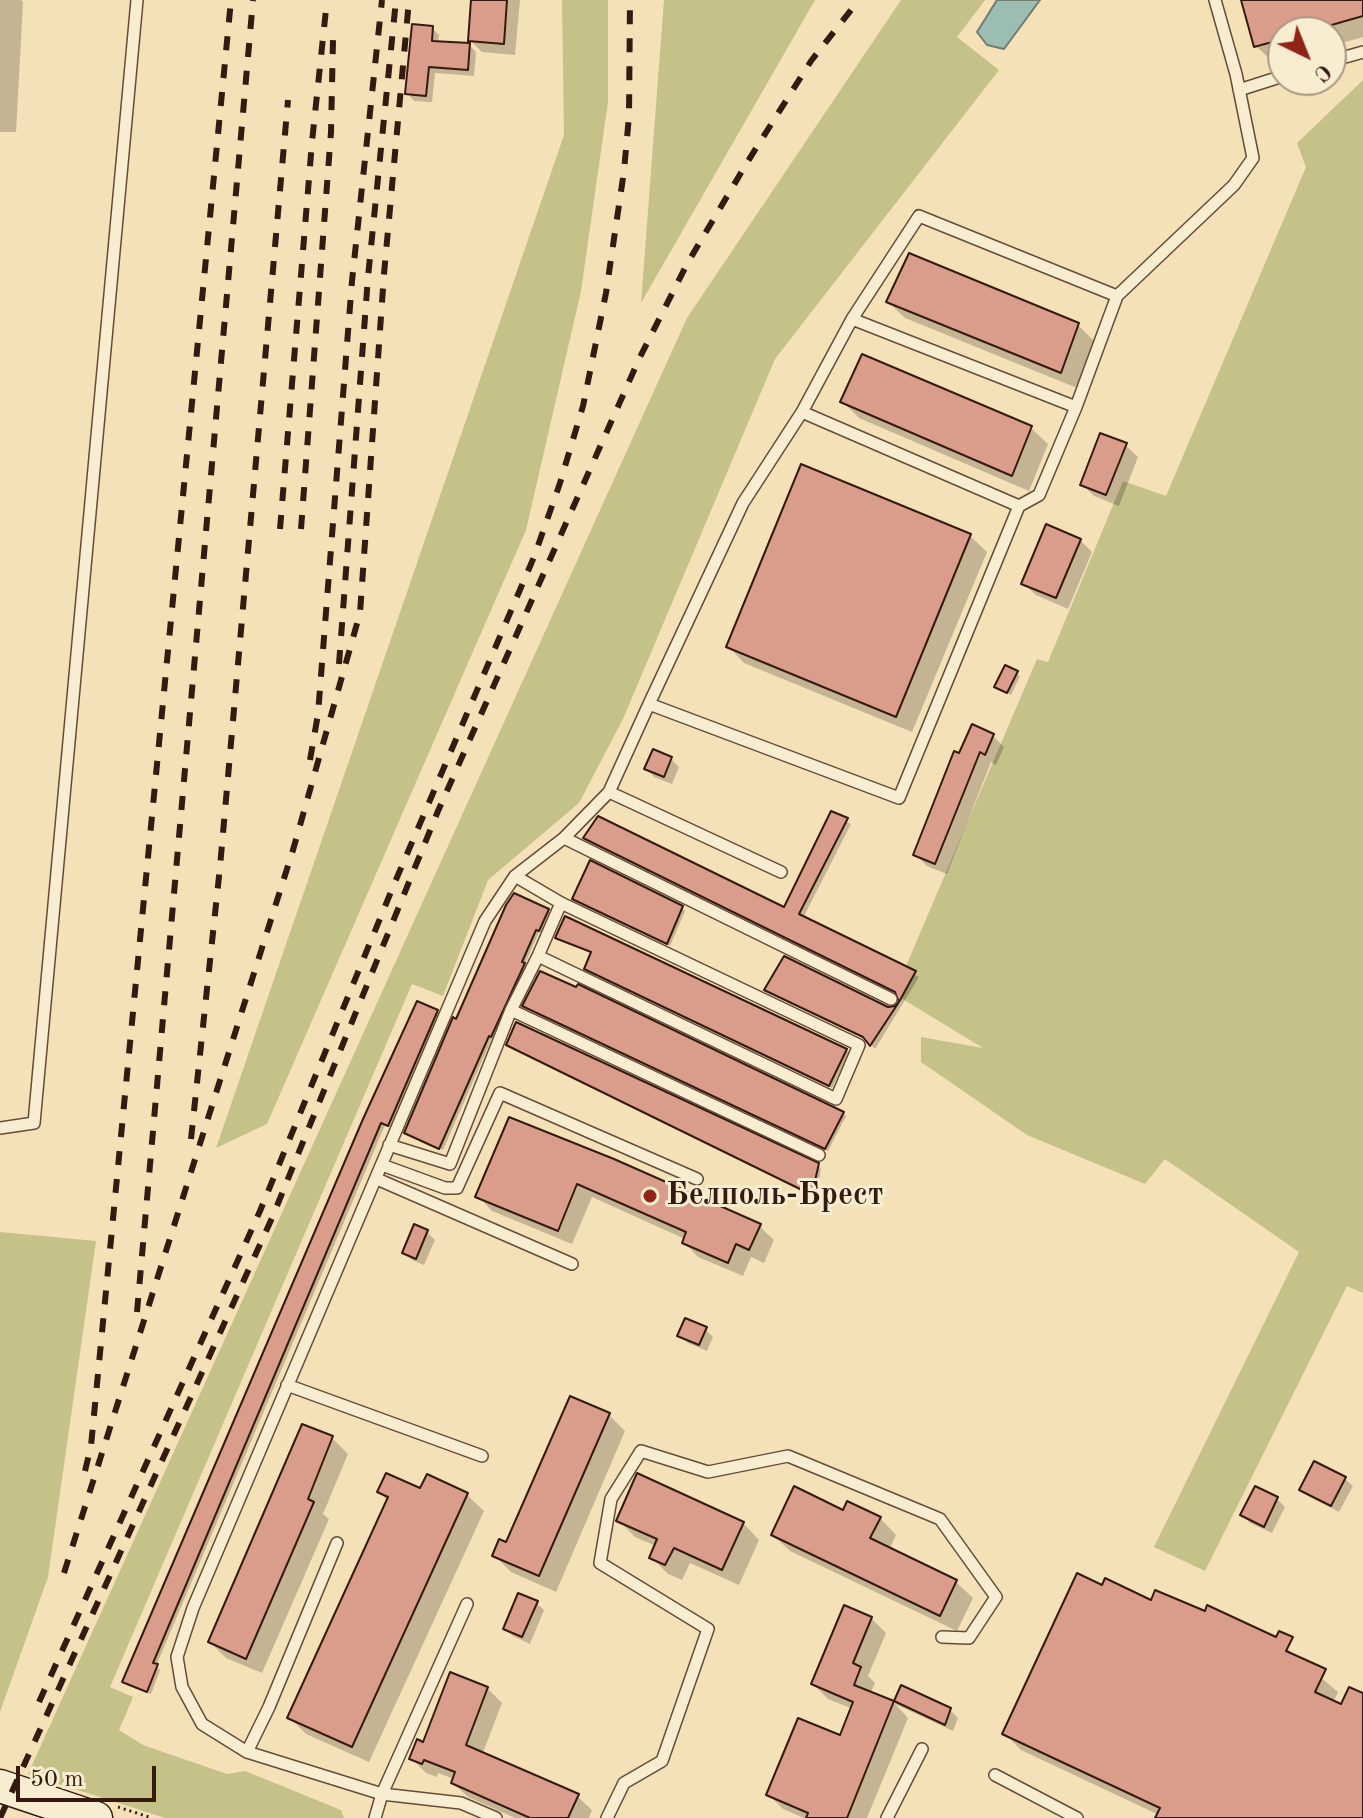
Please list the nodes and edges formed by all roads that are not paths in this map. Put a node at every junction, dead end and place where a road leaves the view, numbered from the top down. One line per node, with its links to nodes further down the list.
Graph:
1 (137, 0): 19 (lane)
2 (1215, 0): 4 (lane)
3 (1267, 81): 4 (lane)
4 (1239, 90): 5 (lane)
5 (1117, 296): 6 (lane); 7 (lane)
6 (852, 319): 7 (lane); 8 (lane)
7 (1076, 407): 9 (lane)
8 (802, 412): 9 (lane); 10 (lane)
9 (1019, 506): 10 (lane)
10 (649, 704): 11 (lane)
11 (609, 792): 12 (lane); 13 (lane)
12 (564, 838): 14 (lane); 17 (lane)
13 (781, 872)
14 (515, 876): 15 (lane); 20 (lane)
15 (561, 903): 16 (lane); 16 (lane)
16 (538, 956): 18 (lane)
17 (891, 999)
18 (511, 1010): 20 (lane); 21 (lane)
19 (0, 1128)
20 (389, 1145): 22 (lane)
21 (819, 1155)
22 (382, 1165): 23 (lane); 24 (lane)
23 (377, 1179): 25 (lane); 26 (lane)
24 (697, 1179)
25 (572, 1264)
26 (287, 1385): 27 (lane); 32 (lane)
27 (482, 1456)
28 (337, 1543): 32 (lane)
29 (467, 1604): 35 (lane)
30 (942, 1637): 39 (lane)
31 (922, 1749): 40 (lane)
32 (247, 1752): 35 (lane)
33 (995, 1775): 41 (lane)
34 (0, 1786): 36 (main road)
35 (382, 1794): 37 (lane); 38 (lane)
36 (96, 1818)
37 (375, 1818)
38 (496, 1818)
39 (607, 1818)
40 (887, 1818)
41 (1077, 1818)

